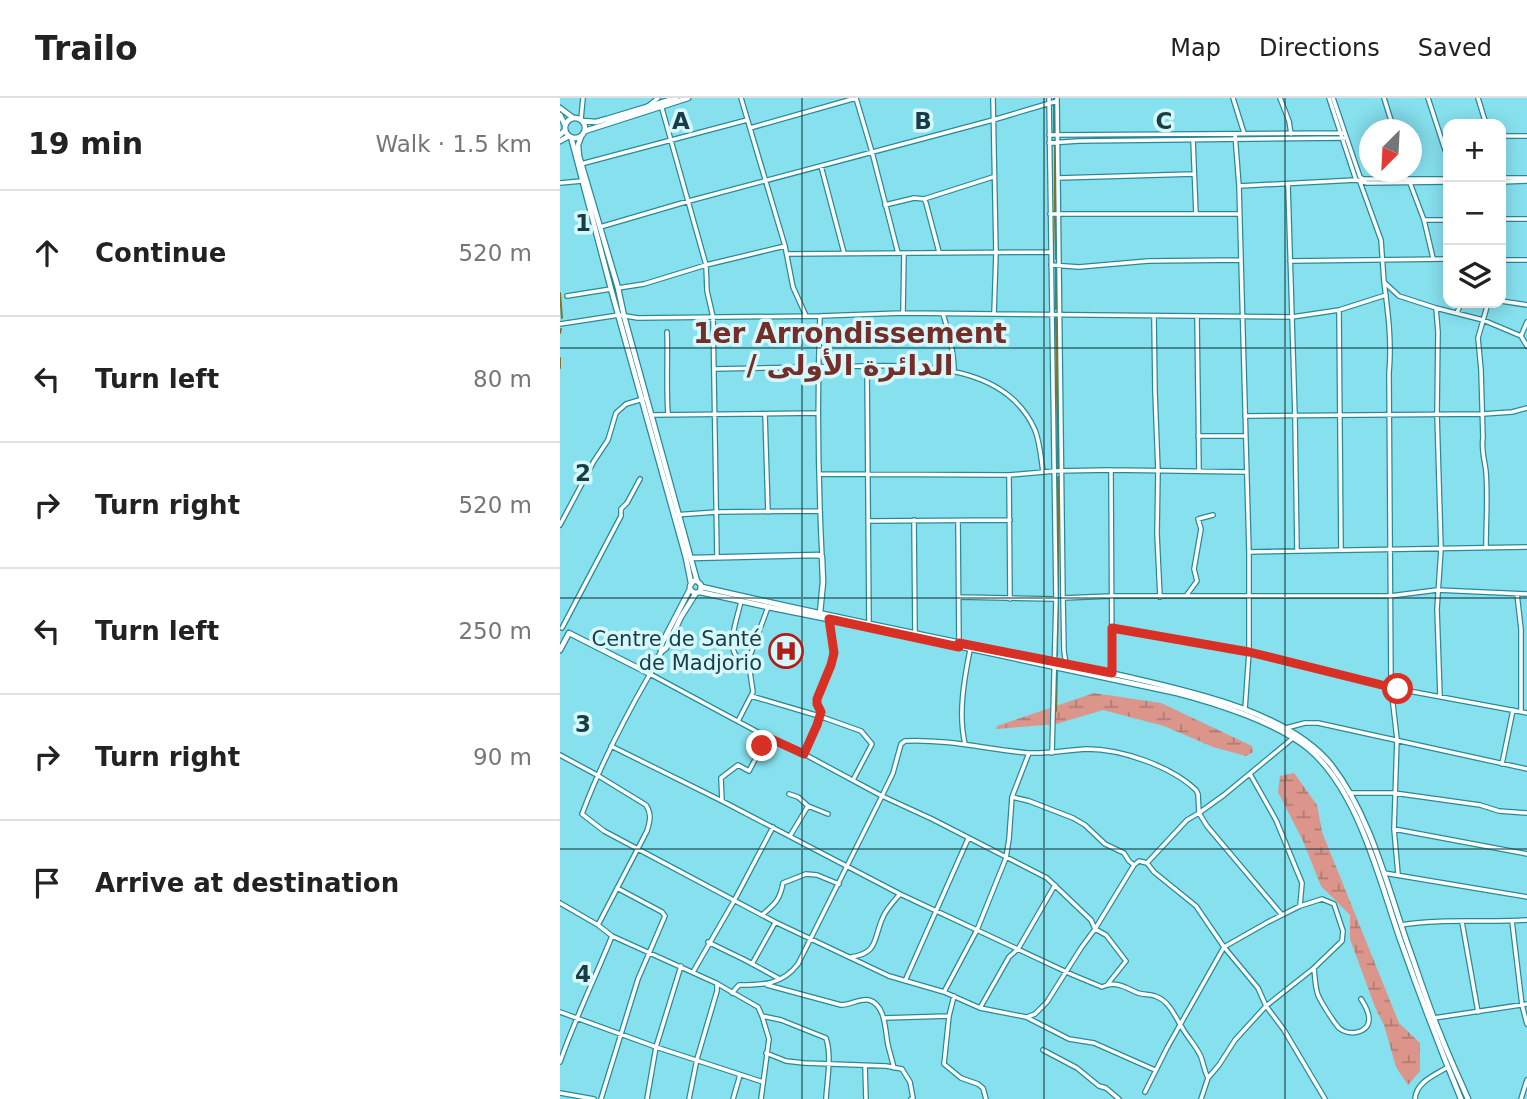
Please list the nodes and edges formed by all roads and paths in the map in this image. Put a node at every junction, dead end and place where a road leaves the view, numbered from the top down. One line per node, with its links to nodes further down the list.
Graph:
1 (583, 98): 21 (street)
2 (676, 98): 14 (street)
3 (688, 98): 14 (street)
4 (741, 98): 22 (street)
5 (993, 98): 23 (street)
6 (1049, 98): 15 (street)
7 (1233, 98): 33 (street)
8 (1280, 98): 27 (street)
9 (1331, 98): 31 (street)
10 (1384, 98): 19 (street)
11 (1428, 98): 43 (street)
12 (1478, 98): 20 (street)
13 (1057, 100): 15 (street); 30 (street)
14 (660, 102): 21 (street); 26 (street); 38 (street)
15 (1049, 105): 23 (street); 29 (street)
16 (560, 108): 18 (street)
17 (560, 115): 24 (street)
18 (573, 118): 21 (street); 24 (street)
19 (1391, 119)
20 (1484, 119)
21 (582, 120): 26 (street)
22 (747, 120): 25 (street); 38 (street)
23 (993, 120): 44 (street); 49 (street)
24 (565, 127): 28 (street); 36 (street)
25 (750, 128): 44 (street); 54 (street)
26 (585, 131): 37 (street)
27 (1290, 134): 31 (street); 33 (street)
28 (560, 135)
29 (1049, 135): 30 (street); 41 (street)
30 (1058, 135): 32 (street); 42 (street)
31 (1343, 135): 33 (street); 48 (street); 55 (street)
32 (1236, 136): 33 (street); 39 (street); 62 (street)
33 (1244, 136)
34 (1506, 136): 35 (street)
35 (1527, 136)
36 (570, 137): 37 (street); 40 (street); 53 (street)
37 (581, 137): 45 (street)
38 (671, 139): 45 (street); 64 (street)
39 (1193, 140): 42 (street); 47 (street)
40 (560, 141)
41 (1049, 142): 42 (street); 66 (street)
42 (1059, 142): 50 (street)
43 (1443, 144)
44 (872, 152): 46 (street); 65 (street)
45 (581, 164): 74 (street)
46 (821, 166): 54 (street); 78 (street)
47 (1194, 174): 50 (street); 69 (street)
48 (1359, 175)
49 (993, 177): 63 (street); 80 (street)
50 (1058, 178): 67 (street)
51 (1506, 178): 52 (street)
52 (1527, 180)
53 (583, 181): 59 (street); 94 (street)
54 (765, 181): 64 (street); 75 (street)
55 (1358, 181): 60 (street); 61 (street); 82 (street)
56 (1422, 181): 57 (street)
57 (1443, 181)
58 (1443, 181): 60 (street)
59 (560, 183)
60 (1410, 183): 73 (street)
61 (1288, 184): 62 (street); 88 (street)
62 (1239, 186): 68 (street)
63 (924, 199): 65 (street); 76 (street)
64 (689, 201): 74 (street); 89 (street)
65 (886, 205): 79 (street)
66 (1050, 214): 67 (street); 77 (street)
67 (1058, 214): 69 (street); 91 (street)
68 (1239, 214): 69 (street); 85 (street)
69 (1196, 215)
70 (1443, 219): 73 (street)
71 (1506, 219): 72 (street)
72 (1527, 219)
73 (1424, 220): 83 (street)
74 (600, 227): 93 (street)
75 (785, 246): 81 (street); 89 (street)
76 (939, 252): 79 (street); 80 (street)
77 (1051, 252): 80 (street); 90 (street)
78 (844, 253): 79 (street); 81 (street)
79 (901, 253): 103 (street)
80 (996, 253): 106 (street)
81 (787, 254): 110 (street)
82 (1382, 259): 83 (street); 88 (street); 92 (street)
83 (1433, 259): 84 (street)
84 (1443, 259)
85 (1240, 260): 91 (street); 113 (street)
86 (1506, 260): 87 (street)
87 (1527, 260)
88 (1290, 261): 116 (street)
89 (706, 265): 93 (street); 114 (street)
90 (1051, 265): 91 (street); 107 (street)
91 (1059, 266): 108 (street)
92 (1384, 282): 95 (street); 99 (street)
93 (618, 288): 109 (street)
94 (611, 289): 96 (street); 109 (street)
95 (1386, 295): 102 (street); 136 (street)
96 (567, 296)
97 (1506, 302): 98 (street)
98 (1527, 305)
99 (1436, 308): 104 (street); 132 (street)
100 (1459, 308): 104 (street)
101 (1486, 308): 117 (street)
102 (1339, 310): 116 (street); 139 (street)
103 (903, 313): 105 (street); 111 (street)
104 (1457, 313): 117 (street)
105 (943, 314): 106 (street); 126 (street)
106 (994, 314): 107 (street)
107 (1052, 315): 108 (street); 144 (street)
108 (1059, 315): 115 (street); 142 (street)
109 (621, 316): 114 (street); 119 (street); 127 (street); 134 (street)
110 (806, 316): 111 (street); 114 (street)
111 (820, 316): 124 (street)
112 (1197, 316): 113 (street); 115 (street); 140 (street)
113 (1243, 316): 116 (street); 137 (street)
114 (713, 317): 125 (street)
115 (1154, 317): 145 (street)
116 (1292, 317): 138 (street)
117 (1483, 320): 121 (street); 133 (street)
118 (1527, 321): 121 (street)
119 (560, 324)
120 (667, 332): 129 (street)
121 (1521, 336): 122 (street)
122 (1527, 346)
123 (867, 366): 124 (street); 126 (street); 150 (street)
124 (818, 367): 125 (street); 131 (street)
125 (714, 369): 135 (street)
126 (954, 371): 146 (street)
127 (643, 399): 156 (street); 162 (street)
128 (1527, 408): 133 (street)
129 (668, 414): 134 (street); 135 (street)
130 (765, 414): 131 (street); 135 (street); 155 (street)
131 (818, 414): 149 (street)
132 (1437, 414): 133 (street); 136 (street); 166 (street)
133 (1483, 414): 164 (street)
134 (651, 415): 156 (street)
135 (715, 415): 154 (street)
136 (1389, 415): 139 (street); 165 (street)
137 (1245, 416): 138 (street); 141 (street)
138 (1295, 416): 139 (street); 168 (street)
139 (1340, 416): 167 (street)
140 (1198, 436): 141 (street); 147 (street)
141 (1245, 436): 148 (street)
142 (1062, 470): 143 (street); 144 (street); 185 (street)
143 (1111, 470): 145 (street); 180 (street)
144 (1055, 471): 146 (street); 187 (street)
145 (1158, 471): 147 (street); 184 (street)
146 (1043, 472): 151 (street)
147 (1199, 472): 148 (street)
148 (1247, 472): 169 (street)
149 (820, 474): 150 (street); 153 (street)
150 (868, 475): 151 (street); 160 (street)
151 (1009, 475): 159 (street)
152 (640, 479): 193 (street)
153 (820, 511): 155 (street); 171 (street)
154 (717, 512): 155 (street); 156 (street); 170 (street)
155 (768, 512)
156 (677, 514): 172 (street); 174 (street)
157 (1213, 515): 181 (street)
158 (914, 520): 160 (street); 161 (street); 196 (street)
159 (1010, 520): 161 (street); 186 (street)
160 (869, 521): 192 (street)
161 (958, 521): 183 (street)
162 (560, 525)
163 (1527, 547): 164 (street)
164 (1486, 548): 166 (street)
165 (1389, 549): 166 (street); 167 (street); 182 (street)
166 (1441, 549): 176 (street)
167 (1341, 550): 168 (street)
168 (1297, 551): 169 (street)
169 (1249, 552): 179 (street)
170 (716, 556): 171 (street); 172 (street)
171 (822, 557): 190 (street)
172 (692, 558): 173 (street)
173 (697, 581): 174 (street); 175 (street)
174 (690, 587): 175 (street); 200 (street)
175 (699, 590): 188 (street); 190 (street); 200 (street)
176 (1437, 590): 177 (street); 182 (street); 209 (street)
177 (1517, 594): 178 (street); 211 (street)
178 (1527, 594)
179 (1250, 595): 181 (street); 182 (street); 201 (street)
180 (1112, 596): 184 (street); 185 (street); 194 (street)
181 (1186, 596): 184 (street)
182 (1390, 596): 207 (street)
183 (959, 597): 186 (street); 197 (street)
184 (1160, 597)
185 (1063, 598): 187 (street); 204 (street)
186 (1010, 599): 187 (street)
187 (1056, 599): 203 (street)
188 (741, 601): 189 (street); 202 (street)
189 (768, 607): 191 (street); 202 (street)
190 (820, 613): 192 (street)
191 (829, 619): 197 (street); 214 (street)
192 (869, 623): 196 (street)
193 (561, 628): 195 (street)
194 (1112, 628): 201 (street); 205 (street)
195 (569, 633): 198 (street); 206 (street)
196 (915, 633): 197 (street)
197 (959, 645): 199 (street); 203 (street)
198 (560, 650)
199 (970, 650): 203 (street); 220 (street)
200 (661, 652): 206 (street)
201 (1249, 652): 207 (street); 212 (street)
202 (749, 665): 208 (street)
203 (1055, 665): 204 (street); 223 (street)
204 (1066, 667): 205 (street); 212 (street)
205 (1112, 673): 212 (street)
206 (650, 674): 215 (street); 221 (street)
207 (1391, 687): 209 (street); 219 (street)
208 (751, 696): 214 (street); 215 (street)
209 (1440, 696): 210 (street)
210 (1513, 710): 211 (street); 226 (street)
211 (1521, 712): 213 (street)
212 (1244, 713): 216 (street)
213 (1527, 713)
214 (819, 716): 224 (street); 230 (street)
215 (738, 721): 217 (street)
216 (1285, 730): 218 (street); 219 (street); 231 (street)
217 (767, 737): 224 (street); 236 (street)
218 (1293, 738): 228 (street); 251 (street)
219 (1397, 739): 226 (street); 232 (street)
220 (965, 745): 222 (street); 234 (street)
221 (611, 746): 229 (street); 236 (street)
222 (1029, 753): 223 (street); 235 (street)
223 (1052, 753): 238 (street)
224 (804, 754): 230 (street)
225 (560, 755): 229 (street)
226 (1503, 764): 227 (street)
227 (1527, 769)
228 (1250, 774): 238 (street); 260 (street)
229 (597, 775): 245 (street); 245 (street)
230 (853, 780): 234 (street)
231 (1349, 793): 232 (street); 251 (street)
232 (1394, 793): 239 (street); 242 (street)
233 (789, 794): 237 (street)
234 (882, 796): 244 (street); 250 (street)
235 (1012, 797): 247 (street); 249 (street)
236 (722, 801): 241 (street)
237 (808, 806): 240 (street); 243 (street)
238 (1199, 813): 248 (street); 264 (street)
239 (1527, 813)
240 (828, 814)
241 (773, 827): 243 (street); 258 (street)
242 (1394, 829): 246 (street); 252 (street)
243 (790, 836): 250 (street)
244 (968, 838): 247 (street); 261 (street)
245 (638, 850): 255 (street); 258 (street)
246 (1527, 854)
247 (1006, 858): 254 (street); 272 (street)
248 (1147, 863): 249 (street); 276 (street)
249 (1134, 865): 271 (street)
250 (848, 867): 253 (street); 256 (street)
251 (1382, 874): 252 (street); 270 (street); 316 (street)
252 (1398, 874): 257 (street)
253 (839, 884): 263 (street); 274 (street)
254 (1055, 884): 271 (street); 277 (street)
255 (617, 888): 269 (street); 278 (street)
256 (900, 894): 261 (street); 279 (street)
257 (1527, 897)
258 (734, 901): 263 (street); 275 (street)
259 (561, 904): 262 (street); 269 (street)
260 (1300, 906): 264 (street); 282 (street)
261 (936, 910): 272 (street); 286 (street)
262 (560, 911)
263 (762, 915): 267 (street)
264 (1282, 915): 276 (street)
265 (1527, 920): 266 (street)
266 (1513, 921): 268 (street); 294 (street)
267 (775, 922): 274 (street); 280 (street)
268 (1462, 922): 270 (street); 298 (street)
269 (597, 925): 273 (street)
270 (1401, 925): 304 (street)
271 (1095, 929): 284 (street); 289 (street)
272 (977, 930): 277 (street); 290 (street)
273 (612, 936): 278 (street); 302 (street)
274 (812, 939): 279 (street); 285 (street)
275 (708, 942): 280 (street); 283 (street)
276 (1224, 947): 295 (street); 306 (street)
277 (1018, 949): 284 (street); 296 (street)
278 (648, 952): 281 (street); 307 (street)
279 (850, 957): 286 (street)
280 (752, 964): 285 (street)
281 (681, 966): 283 (street); 308 (street)
282 (1314, 968): 293 (street); 295 (street)
283 (693, 972): 287 (street)
284 (1067, 972): 289 (street); 301 (street)
285 (778, 979): 288 (street)
286 (905, 981): 290 (street)
287 (717, 984): 291 (street); 312 (street)
288 (767, 985): 291 (street); 303 (street)
289 (1107, 985): 306 (street)
290 (944, 992): 292 (street)
291 (732, 993): 299 (street)
292 (954, 996): 296 (street); 300 (street)
293 (1361, 999)
294 (1525, 1004): 298 (street); 305 (street)
295 (1266, 1006): 320 (street); 337 (street)
296 (980, 1008): 301 (street)
297 (560, 1012): 302 (street)
298 (1478, 1012): 304 (street)
299 (762, 1016): 310 (street); 314 (street)
300 (949, 1016): 303 (street); 334 (street)
301 (1026, 1017): 318 (street)
302 (577, 1018): 307 (street); 311 (street)
303 (884, 1018): 317 (street)
304 (1434, 1018): 340 (street)
305 (1527, 1024)
306 (1181, 1026): 318 (street); 320 (street)
307 (620, 1034): 308 (street); 327 (street)
308 (656, 1047): 312 (street); 328 (street)
309 (1043, 1050): 335 (street)
310 (766, 1053): 314 (street); 322 (street)
311 (561, 1056): 313 (street)
312 (697, 1059): 319 (street); 329 (street)
313 (560, 1062)
314 (828, 1063): 315 (street); 332 (street)
315 (865, 1066): 317 (street); 325 (street)
316 (1448, 1067): 338 (street); 339 (street)
317 (894, 1068): 333 (street)
318 (1155, 1070): 323 (street)
319 (740, 1075): 322 (street); 330 (street)
320 (1208, 1078): 336 (street)
321 (1527, 1080): 341 (street)
322 (763, 1082): 331 (street)
323 (1146, 1091)
324 (560, 1093): 326 (street)
325 (865, 1097)
326 (594, 1099)
327 (601, 1099)
328 (647, 1099)
329 (689, 1099)
330 (733, 1099)
331 (761, 1099)
332 (826, 1099)
333 (911, 1099)
334 (986, 1099)
335 (1119, 1099)
336 (1201, 1099)
337 (1325, 1099)
338 (1415, 1099)
339 (1461, 1099)
340 (1468, 1099)
341 (1521, 1099)

